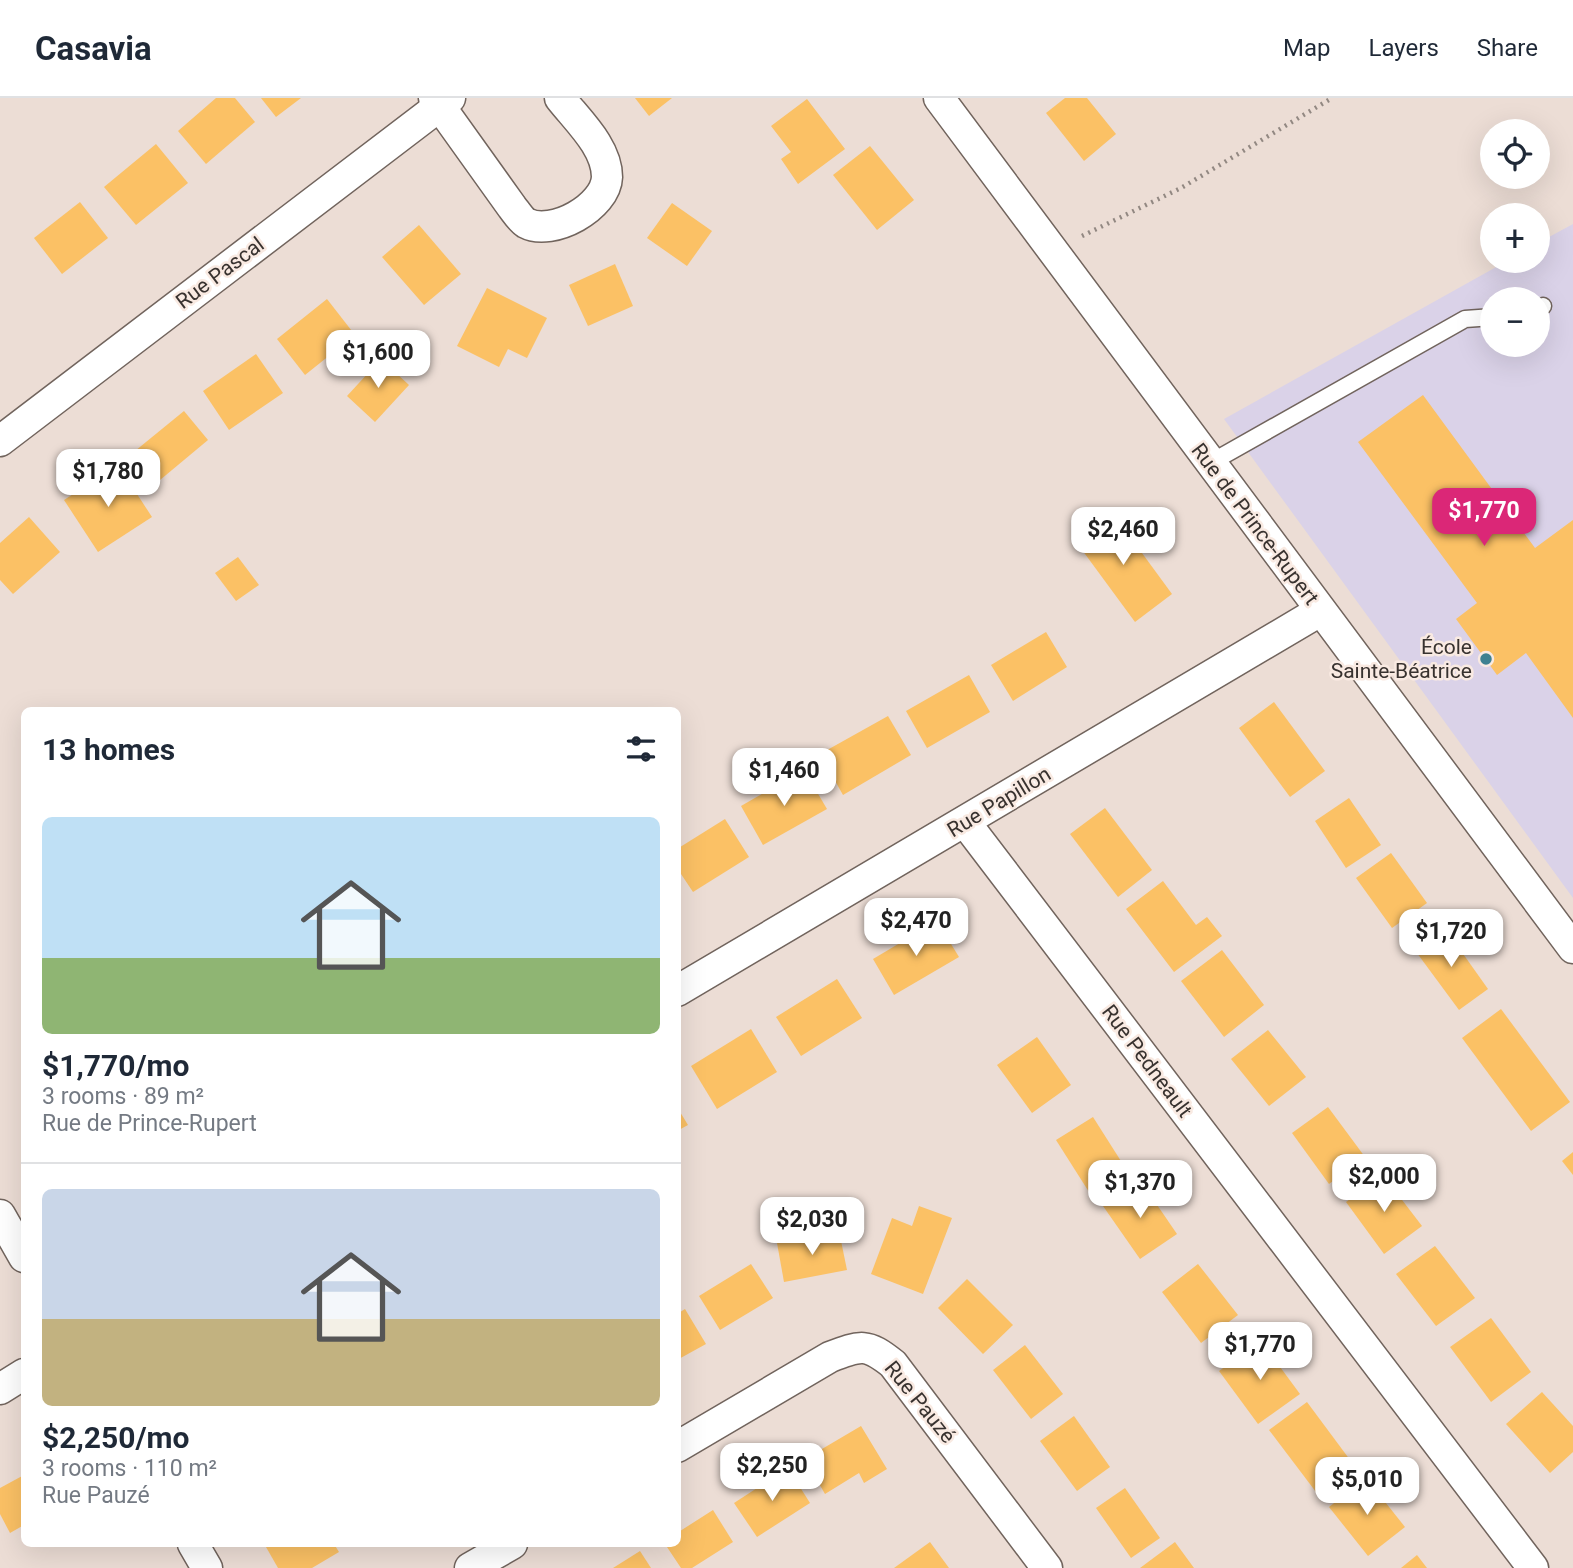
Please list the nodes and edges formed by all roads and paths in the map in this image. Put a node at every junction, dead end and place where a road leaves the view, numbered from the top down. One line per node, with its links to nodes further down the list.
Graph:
1 (560, 98): 4 (street, Rue Pascal)
2 (939, 98): 5 (street, Rue de Prince-Rupert)
3 (1332, 98): 5 (path)
4 (441, 101): 7 (street, Rue Pascal)
5 (1053, 250): 8 (street, Rue de Prince-Rupert)
6 (1480, 318): 8 (lane)
7 (0, 441)
8 (1210, 463): 9 (street, Rue de Prince-Rupert)
9 (1320, 611): 10 (street, Rue Papillon); 11 (street, Rue de Prince-Rupert)
10 (965, 822): 12 (street, Rue Papillon); 23 (street, Rue Pedneault)
11 (1573, 948)
12 (681, 989)
13 (0, 1215): 14 (street)
14 (21, 1252)
15 (21, 1376): 16 (street)
16 (0, 1389)
17 (681, 1445): 22 (street, Rue Pauzé)
18 (195, 1547): 20 (street)
19 (507, 1547): 21 (street)
20 (207, 1568)
21 (470, 1568)
22 (1047, 1568)
23 (1533, 1568)

